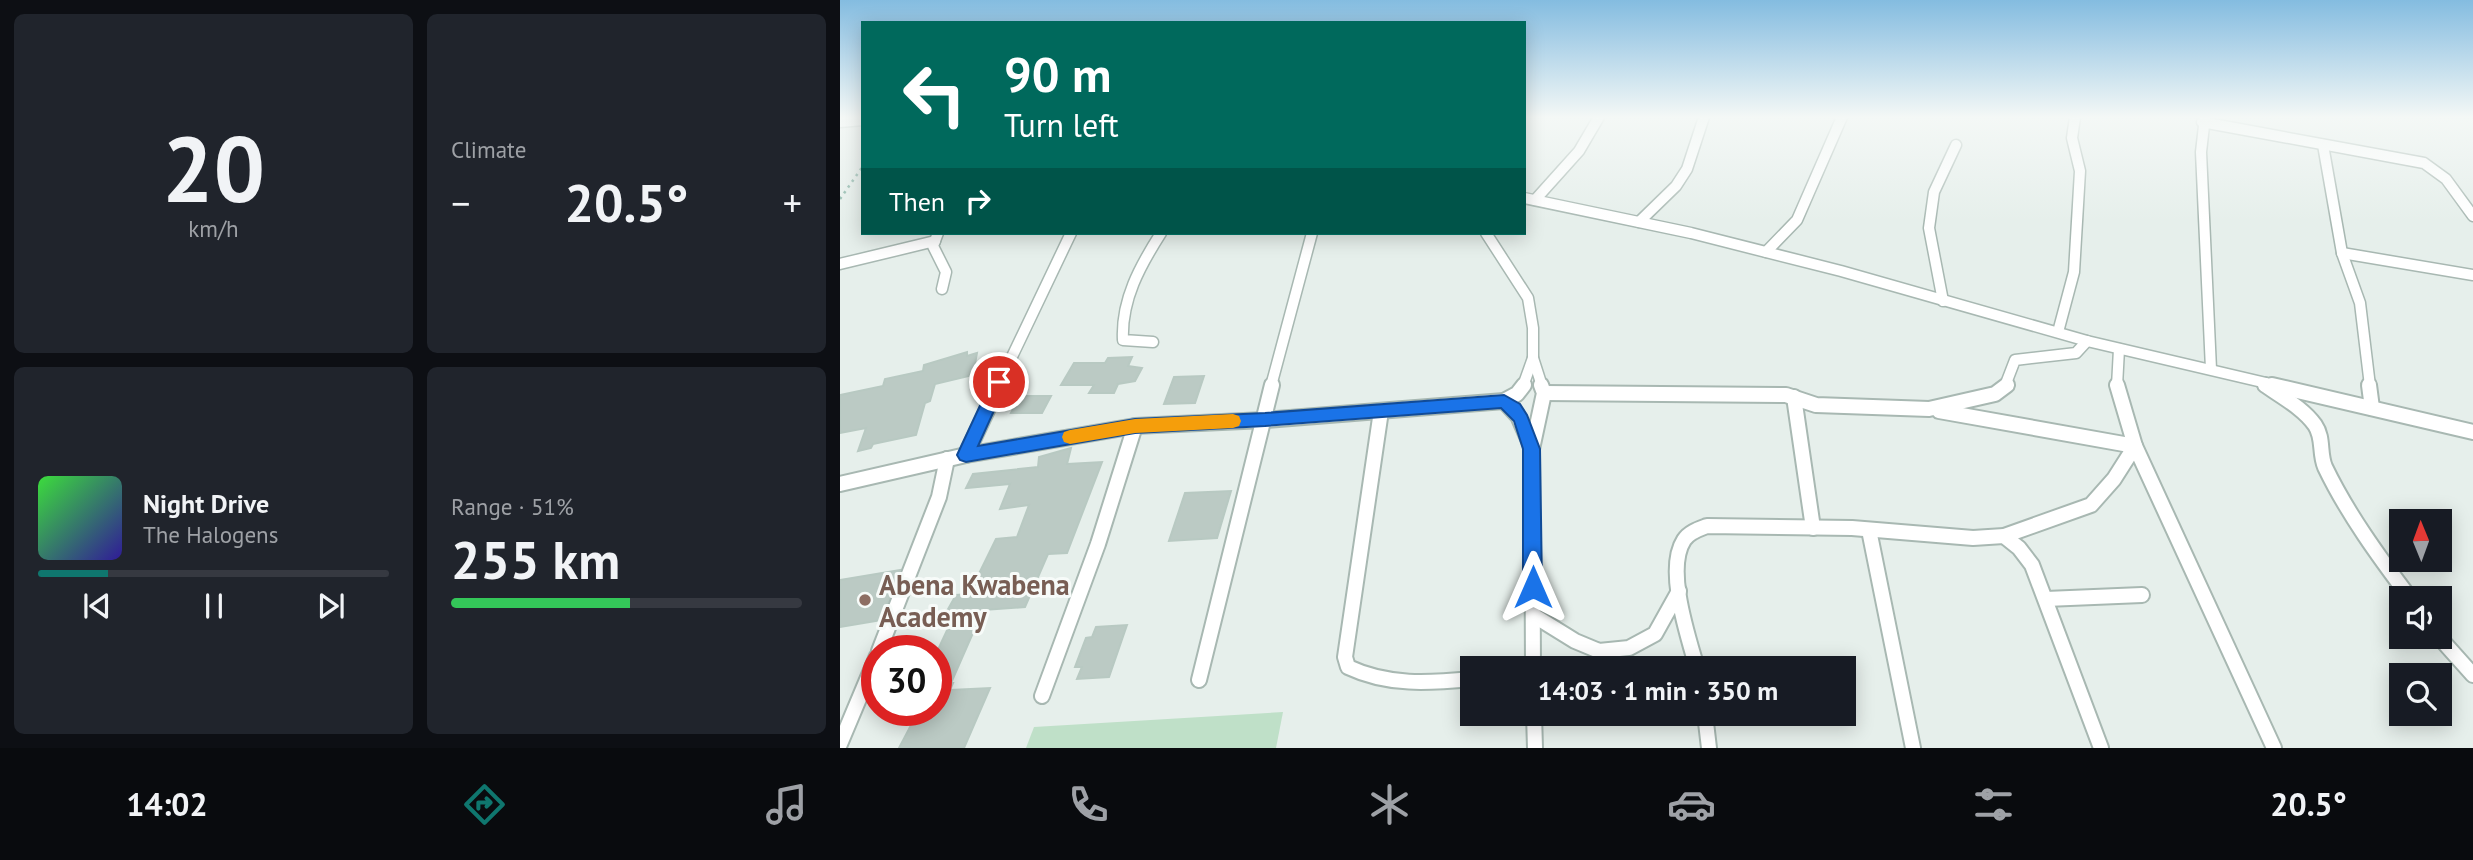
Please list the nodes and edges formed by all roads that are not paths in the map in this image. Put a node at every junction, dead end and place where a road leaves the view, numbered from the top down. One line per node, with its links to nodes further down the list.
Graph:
1 (1578, 152): 9 (street)
2 (1693, 152): 11 (street)
3 (1827, 152): 17 (street)
4 (1953, 152): 22 (street)
5 (2075, 152): 23 (street)
6 (2201, 152): 28 (street)
7 (2324, 152): 18 (street)
8 (2359, 152): 10 (street)
9 (1530, 199): 11 (street)
10 (2473, 216)
11 (1639, 222): 17 (street)
12 (1070, 235): 41 (street)
13 (1160, 235): 25 (street)
14 (1311, 235): 36 (street)
15 (1487, 235): 27 (street)
16 (937, 237): 19 (street); 21 (street)
17 (1766, 252): 22 (street)
18 (2342, 253): 20 (street); 33 (street)
19 (840, 264)
20 (2473, 275)
21 (942, 289)
22 (1943, 301): 23 (street)
23 (2058, 332): 24 (street)
24 (2087, 341): 26 (street); 34 (street)
25 (1153, 342)
26 (2119, 349): 28 (street); 39 (street)
27 (1533, 358): 30 (street); 32 (street)
28 (2211, 369): 29 (street)
29 (2258, 380): 33 (street); 47 (street)
30 (1544, 393): 31 (street); 40 (street)
31 (1794, 397): 34 (street); 44 (street)
32 (1504, 401): 35 (street); 40 (street)
33 (2372, 408): 38 (street)
34 (1929, 409): 39 (street)
35 (1381, 411): 36 (street); 58 (street)
36 (1265, 420): 37 (street); 57 (street)
37 (1135, 426): 41 (street); 60 (street)
38 (2473, 432)
39 (2135, 446): 46 (street); 68 (street)
40 (1532, 449): 51 (street)
41 (966, 455): 42 (street)
42 (947, 459): 43 (street); 52 (street)
43 (840, 484)
44 (1813, 528): 45 (street); 48 (street)
45 (1869, 530): 46 (street); 66 (street)
46 (2004, 536): 50 (street)
47 (2402, 586)
48 (1679, 591): 51 (street); 55 (street)
49 (2142, 595): 50 (street)
50 (2046, 599): 67 (street)
51 (1533, 615): 54 (street)
52 (885, 635)
53 (2450, 649): 56 (street)
54 (1533, 656)
55 (1694, 656)
56 (2473, 675)
57 (1199, 680)
58 (1460, 681)
59 (861, 694): 63 (street)
60 (1042, 696)
61 (1534, 726): 64 (street)
62 (1706, 726): 65 (street)
63 (840, 744)
64 (1535, 748)
65 (1709, 748)
66 (1913, 748)
67 (2101, 748)
68 (2274, 748)

